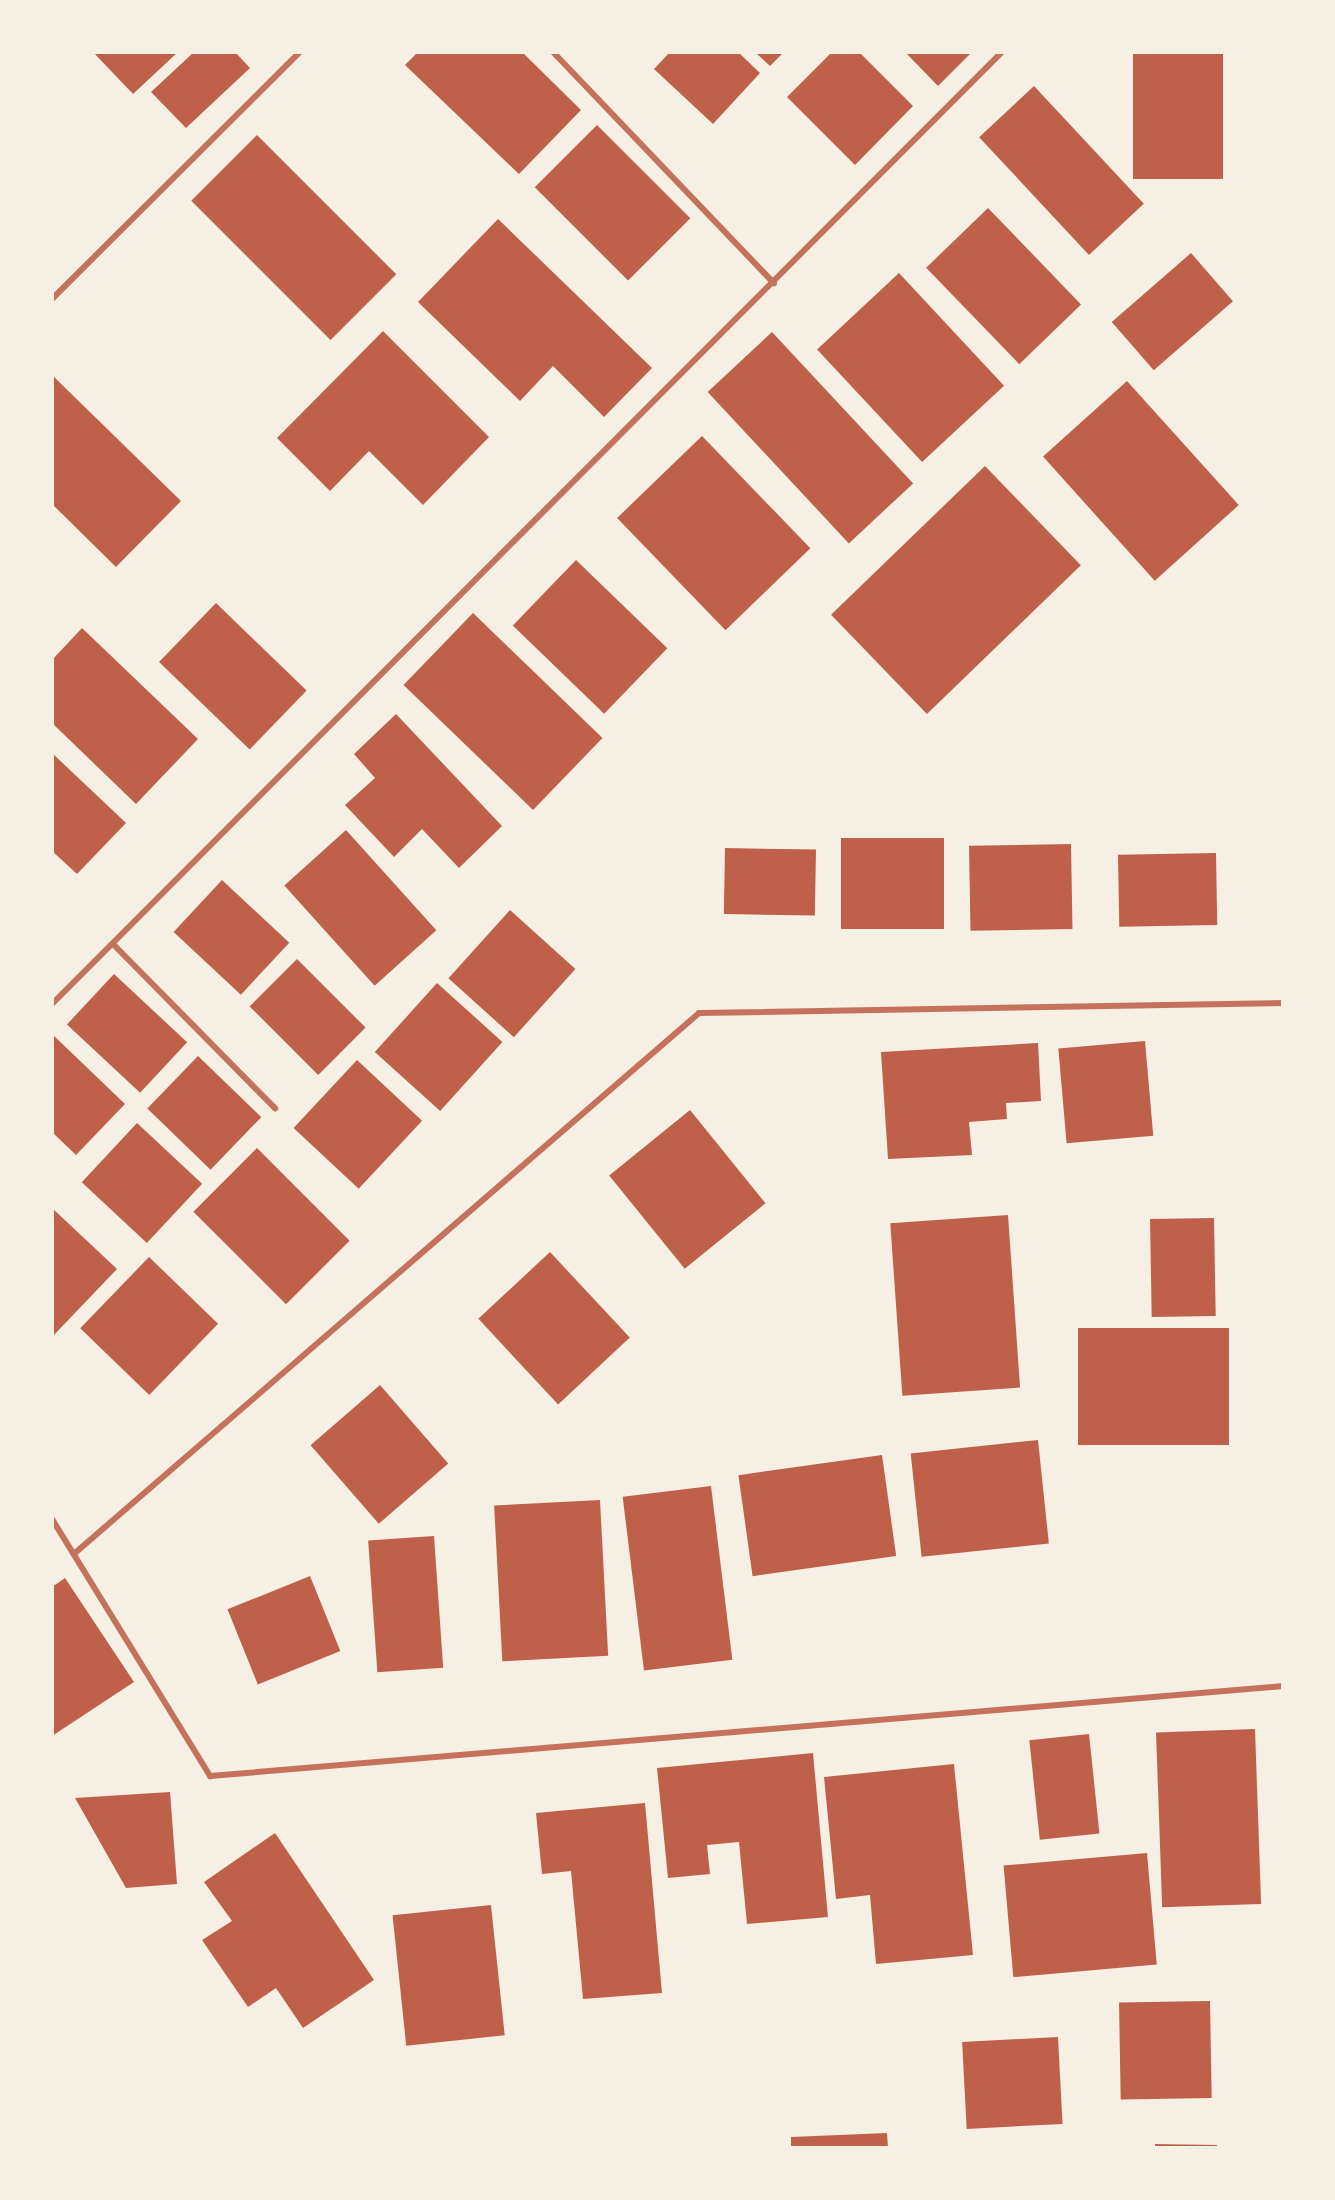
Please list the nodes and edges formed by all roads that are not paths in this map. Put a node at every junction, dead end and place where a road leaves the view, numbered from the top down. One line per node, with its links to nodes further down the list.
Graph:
1 (300, 52): 5 (lane)
2 (553, 52): 4 (lane)
3 (1002, 52): 4 (lane)
4 (774, 283): 6 (lane)
5 (52, 299)
6 (113, 944): 8 (lane); 9 (lane)
7 (1283, 1003): 11 (lane)
8 (52, 1004)
9 (275, 1108)
10 (52, 1519): 11 (lane)
11 (75, 1553): 12 (lane)
12 (1283, 1686)

